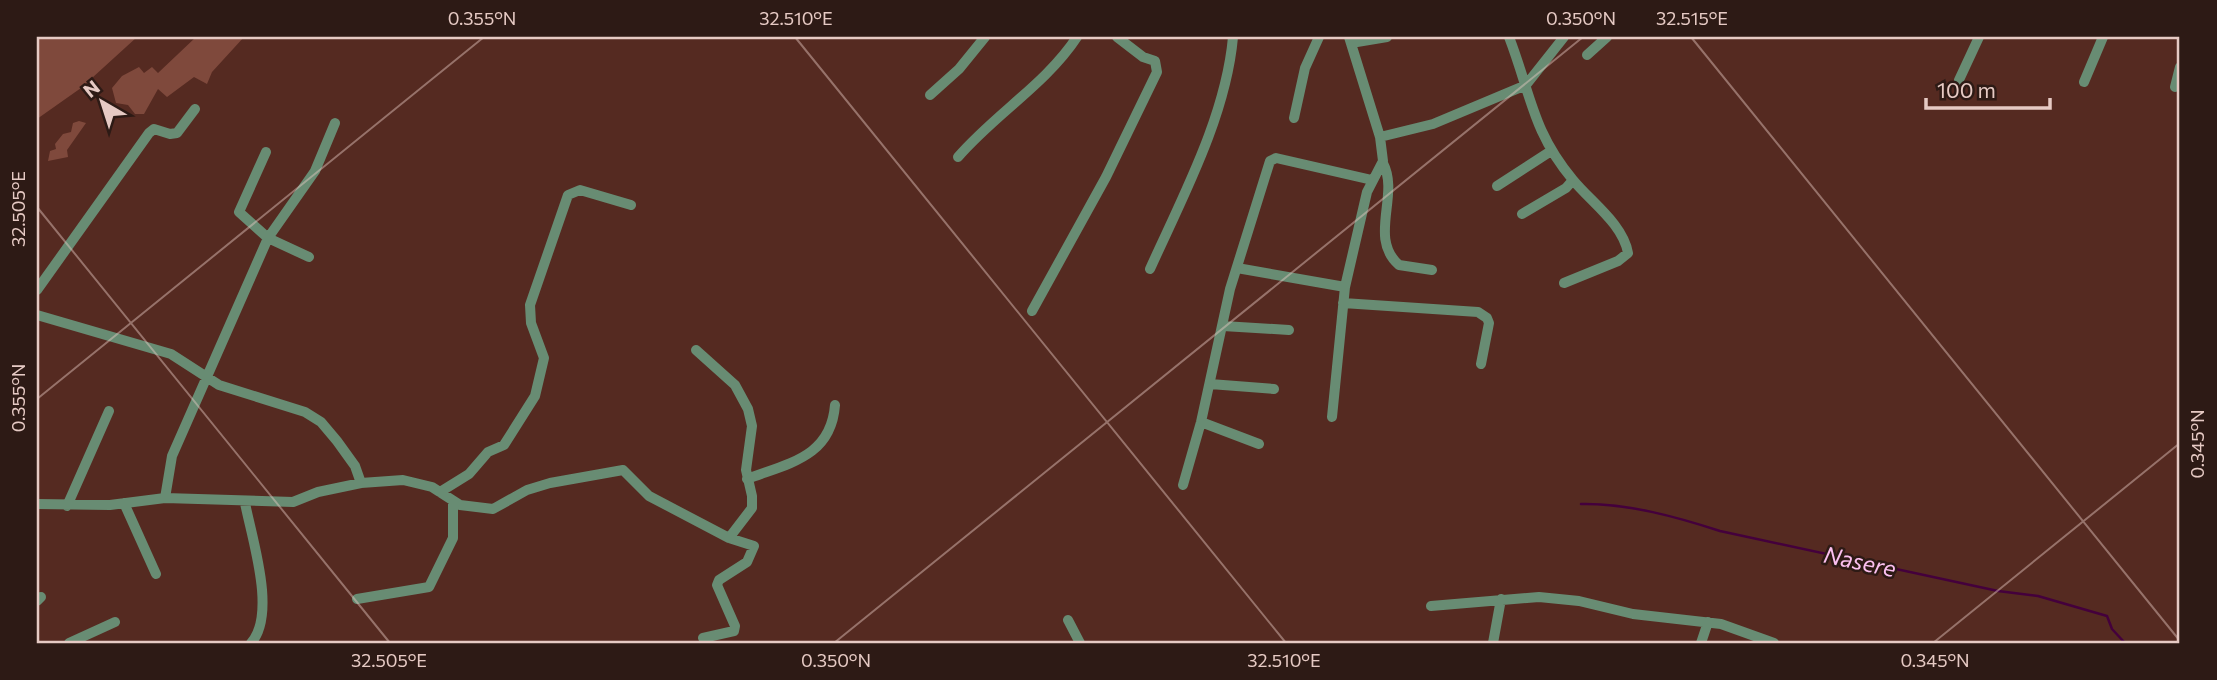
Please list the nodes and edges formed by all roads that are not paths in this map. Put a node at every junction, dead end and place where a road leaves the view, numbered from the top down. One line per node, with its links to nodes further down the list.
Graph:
1 (985, 37): 19 (street)
2 (1077, 37): 26 (street)
3 (1117, 37): 42 (street)
4 (1233, 37): 36 (street)
5 (1319, 37): 21 (street)
6 (1387, 37): 12 (street)
7 (1509, 37): 17 (street)
8 (1564, 37): 17 (street)
9 (1607, 37): 13 (street)
10 (1979, 37): 15 (street)
11 (2103, 37): 16 (street)
12 (1350, 40): 23 (street)
13 (1587, 55)
14 (2180, 67): 18 (street)
15 (1959, 80)
16 (2084, 82)
17 (1526, 85): 23 (street); 24 (street)
18 (2175, 87)
19 (930, 95)
20 (195, 109): 40 (street)
21 (1294, 118)
22 (335, 123): 33 (street)
23 (1380, 137): 27 (street)
24 (1551, 151): 29 (street); 30 (street)
25 (267, 152): 33 (street)
26 (958, 157)
27 (1383, 163): 28 (street); 37 (street)
28 (1372, 180): 35 (street); 39 (street)
29 (1573, 180): 32 (street); 38 (street)
30 (1497, 186)
31 (631, 205): 59 (street)
32 (1522, 214)
33 (268, 238): 34 (street); 48 (street)
34 (309, 257)
35 (1237, 268): 39 (street); 44 (street)
36 (1150, 269)
37 (1432, 270)
38 (1564, 282)
39 (1345, 287): 41 (street)
40 (37, 290)
41 (1343, 303): 47 (street); 53 (street)
42 (1031, 310)
43 (37, 315): 48 (street)
44 (1223, 326): 45 (street); 49 (street)
45 (1289, 330)
46 (696, 350): 56 (street)
47 (1480, 364)
48 (208, 378): 57 (street); 60 (street)
49 (1210, 384): 50 (street); 54 (street)
50 (1274, 389)
51 (835, 405): 56 (street)
52 (109, 411): 65 (street)
53 (1332, 417)
54 (1201, 422): 55 (street); 58 (street)
55 (1259, 444)
56 (747, 479): 66 (street)
57 (361, 484): 59 (street); 63 (street)
58 (1183, 485)
59 (440, 492): 61 (street)
60 (165, 498): 62 (street); 63 (street)
61 (453, 502): 66 (street); 68 (street)
62 (124, 503): 65 (street); 67 (street)
63 (245, 503): 76 (street)
64 (37, 504): 65 (street)
65 (67, 506)
66 (729, 538): 74 (street)
67 (156, 574)
68 (357, 598)
69 (1501, 599): 70 (street); 73 (street); 78 (street)
70 (1432, 606)
71 (1068, 620): 77 (street)
72 (115, 622): 75 (street)
73 (1707, 622): 79 (street); 80 (street)
74 (703, 638)
75 (69, 643)
76 (251, 643)
77 (1080, 643)
78 (1493, 643)
79 (1701, 643)
80 (1774, 643)

